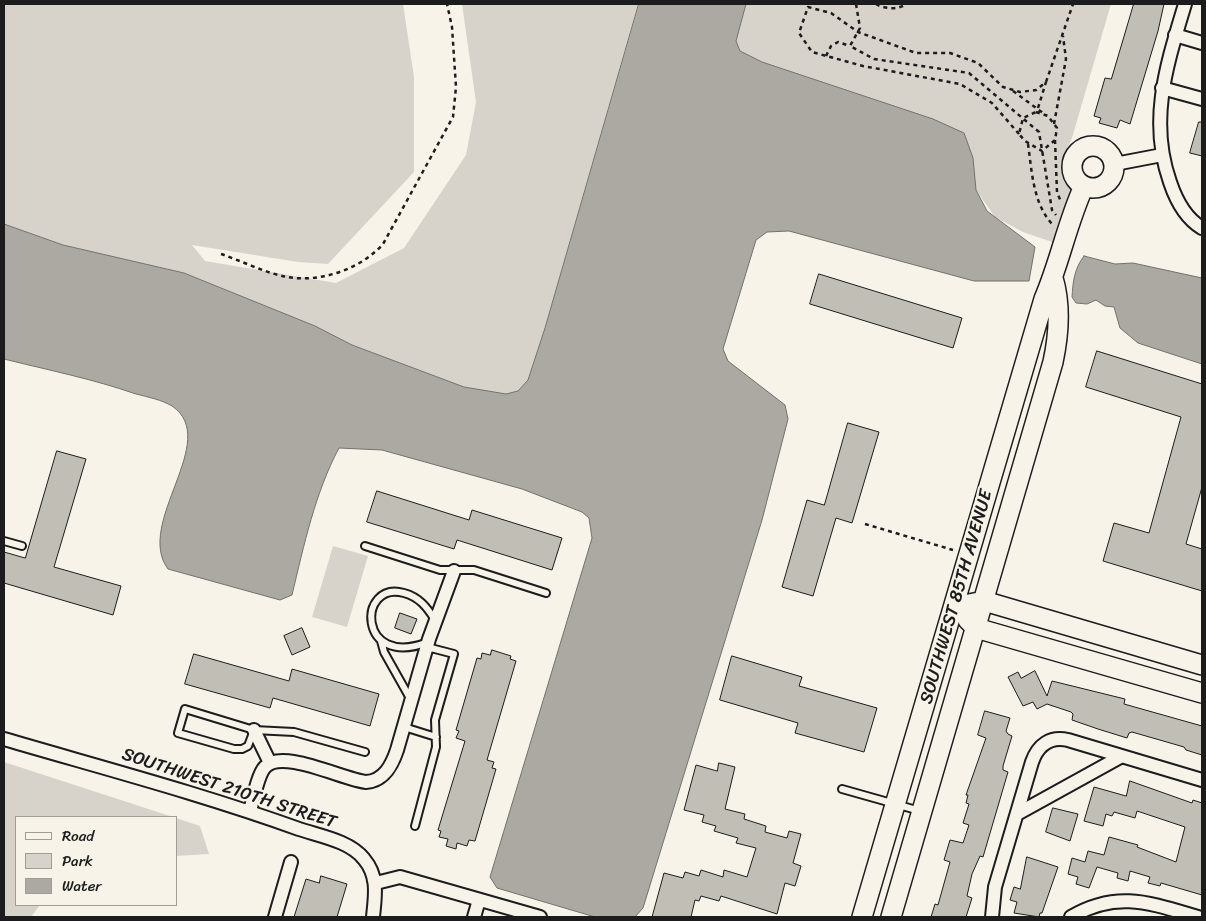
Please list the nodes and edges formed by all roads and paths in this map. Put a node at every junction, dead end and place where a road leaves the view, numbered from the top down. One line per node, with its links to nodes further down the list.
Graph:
1 (447, 4): 31 (path)
2 (856, 4): 7 (path)
3 (876, 4): 4 (path)
4 (906, 4)
5 (1073, 4): 8 (path)
6 (1185, 4): 9 (street)
7 (858, 32): 11 (path); 12 (path); 15 (path)
8 (1062, 35): 13 (path); 21 (path)
9 (1175, 35): 10 (street); 14 (street)
10 (1202, 43)
11 (850, 46): 12 (path); 20 (path)
12 (826, 56): 22 (path)
13 (1048, 77): 15 (path); 17 (path)
14 (1162, 88): 16 (street); 26 (street)
15 (1010, 89): 17 (path)
16 (1202, 99)
17 (1038, 108): 18 (path); 19 (path)
18 (1036, 112): 19 (path); 20 (path)
19 (1044, 114): 21 (path)
20 (1023, 118): 22 (path); 25 (path)
21 (1054, 124): 23 (path)
22 (1018, 134): 24 (path)
23 (1056, 140): 25 (path); 30 (path)
24 (1028, 143): 25 (path); 30 (path)
25 (1042, 151): 30 (path)
26 (1162, 154): 27 (street); 29 (street)
27 (1115, 164): 28 (street); 28 (street)
28 (1084, 186): 30 (street, SOUTHWEST 85TH AVENUE)
29 (1198, 225)
30 (1067, 228): 32 (street, SOUTHWEST 85TH AVENUE)
31 (221, 254)
32 (1053, 278): 40 (street, SOUTHWEST 85TH AVENUE); 41 (street, SOUTHWEST 85TH AVENUE)
33 (865, 524): 37 (path)
34 (4, 541): 35 (lane)
35 (22, 546)
36 (365, 546): 38 (lane)
37 (952, 550)
38 (454, 571): 39 (lane); 42 (street)
39 (546, 593)
40 (984, 601): 41 (street); 43 (street, SOUTHWEST 85TH AVENUE); 46 (street)
41 (954, 607): 43 (street); 58 (street, SOUTHWEST 85TH AVENUE)
42 (435, 620): 44 (lane); 45 (street)
43 (976, 628): 47 (street); 60 (street, SOUTHWEST 85TH AVENUE)
44 (381, 641): 45 (lane); 48 (lane)
45 (427, 644): 48 (street); 51 (lane)
46 (1202, 665)
47 (1202, 694)
48 (411, 701): 49 (street)
49 (404, 727): 51 (lane); 55 (street)
50 (254, 730): 50 (lane); 53 (lane); 55 (street)
51 (436, 737): 62 (lane)
52 (4, 739): 59 (street, SOUTHWEST 210TH STREET)
53 (365, 752)
54 (1122, 756): 56 (street); 61 (street); 61 (street)
55 (270, 763): 59 (street)
56 (1202, 780)
57 (842, 789): 58 (lane)
58 (895, 804): 60 (lane); 70 (street, SOUTHWEST 85TH AVENUE)
59 (250, 811): 64 (street, SOUTHWEST 210TH STREET)
60 (922, 812): 71 (street, SOUTHWEST 85TH AVENUE)
61 (1017, 814): 72 (street)
62 (415, 826)
63 (291, 862): 66 (street)
64 (376, 883): 65 (street); 67 (street)
65 (479, 900): 68 (street); 69 (street)
66 (275, 917)
67 (373, 917)
68 (474, 917)
69 (540, 917)
70 (862, 917)
71 (890, 917)
72 (992, 917)
73 (1071, 917): 74 (street)
74 (1198, 917)

